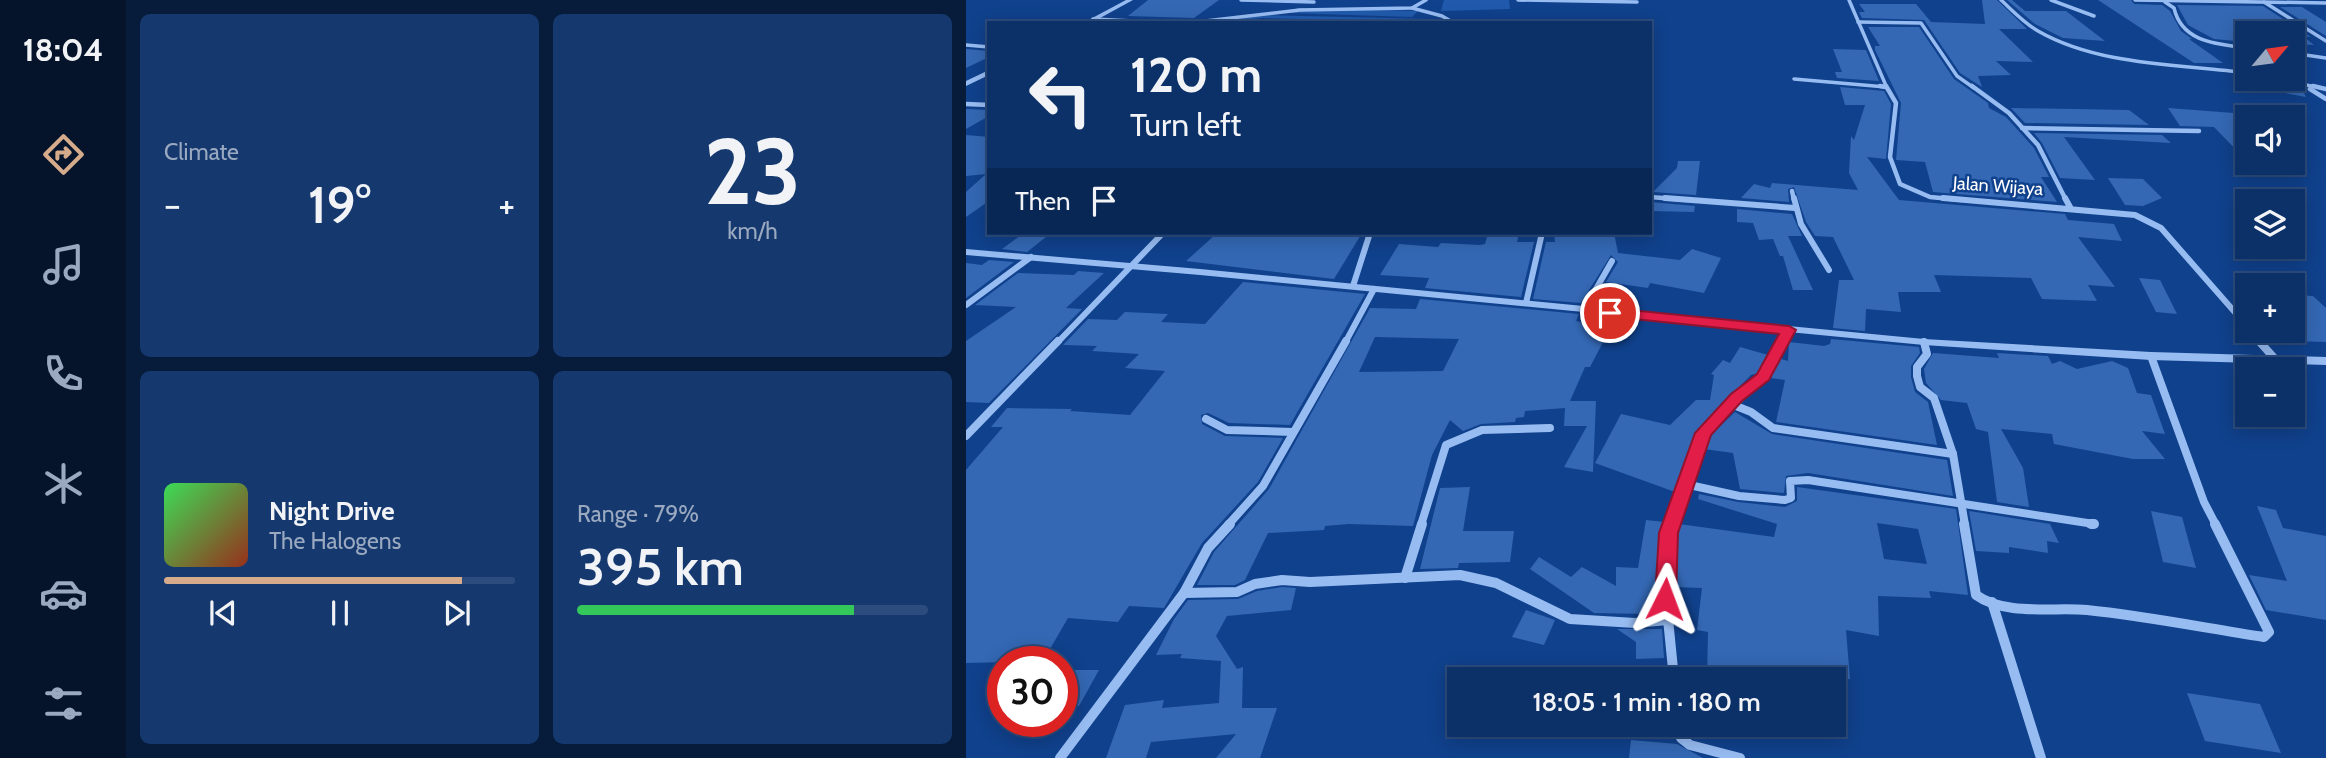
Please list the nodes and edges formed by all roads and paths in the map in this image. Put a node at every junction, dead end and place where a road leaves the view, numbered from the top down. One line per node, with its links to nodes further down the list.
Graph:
1 (1130, 0): 17 (street)
2 (1241, 0): 9 (street)
3 (1426, 0): 15 (street)
4 (1518, 0): 12 (street)
5 (1849, 0): 22 (street, Jalan Wijaya)
6 (2001, 0): 29 (street)
7 (2051, 0): 16 (street)
8 (2135, 0): 10 (street)
9 (1319, 1): 14 (street)
10 (2162, 1): 11 (street); 25 (street)
11 (2263, 1): 13 (street); 23 (street)
12 (1637, 2)
13 (2326, 3)
14 (1312, 7): 15 (street); 20 (street)
15 (1412, 8): 21 (street)
16 (2094, 16)
17 (1093, 19): 18 (street); 19 (street)
18 (1090, 21)
19 (1134, 21)
20 (1199, 21)
21 (1451, 21)
22 (1858, 22): 33 (street, Jalan Wijaya); 39 (street)
23 (2326, 41)
24 (966, 45): 26 (street)
25 (2235, 46)
26 (987, 47)
27 (2305, 55): 28 (street)
28 (2326, 58)
29 (2235, 72)
30 (987, 73): 32 (street)
31 (1794, 79): 33 (street)
32 (966, 84)
33 (1886, 87): 43 (street, Jalan Wijaya)
34 (2306, 87): 35 (street); 36 (street)
35 (2326, 89)
36 (2326, 99)
37 (966, 104): 38 (street)
38 (987, 105)
39 (2022, 128): 40 (street); 43 (street)
40 (2199, 131)
41 (1792, 191): 44 (street)
42 (1652, 197): 44 (street)
43 (2070, 207): 58 (street, Jalan Wijaya)
44 (1795, 208): 52 (street)
45 (1161, 235): 51 (street)
46 (1369, 235): 53 (street)
47 (1542, 235): 55 (street)
48 (966, 252): 49 (street)
49 (1031, 257): 51 (street); 56 (street)
50 (1612, 261): 57 (street)
51 (1129, 267): 53 (street); 71 (street)
52 (1829, 270)
53 (1353, 286): 54 (street)
54 (1374, 289): 55 (street); 70 (street)
55 (1526, 303): 57 (street)
56 (966, 305)
57 (1584, 310): 59 (street)
58 (2235, 312)
59 (1789, 330): 60 (street); 67 (street)
60 (1924, 342): 62 (street); 72 (street)
61 (2261, 343): 63 (street)
62 (2151, 356): 64 (street); 78 (street)
63 (2273, 357)
64 (2235, 358)
65 (2305, 360): 66 (street)
66 (2326, 361)
67 (1731, 404): 72 (street); 73 (street)
68 (1206, 419): 70 (street)
69 (1550, 428): 76 (street)
70 (1293, 432): 77 (street)
71 (966, 436)
72 (1953, 454): 74 (street)
73 (1685, 484): 74 (street); 79 (street)
74 (1960, 505): 75 (street); 78 (street)
75 (2094, 524)
76 (1405, 578): 77 (street); 79 (street)
77 (1184, 593): 82 (street)
78 (1992, 602): 84 (street)
79 (1667, 620): 80 (street)
80 (1673, 667)
81 (1681, 737): 83 (street)
82 (1060, 758)
83 (1740, 758)
84 (2041, 758)

